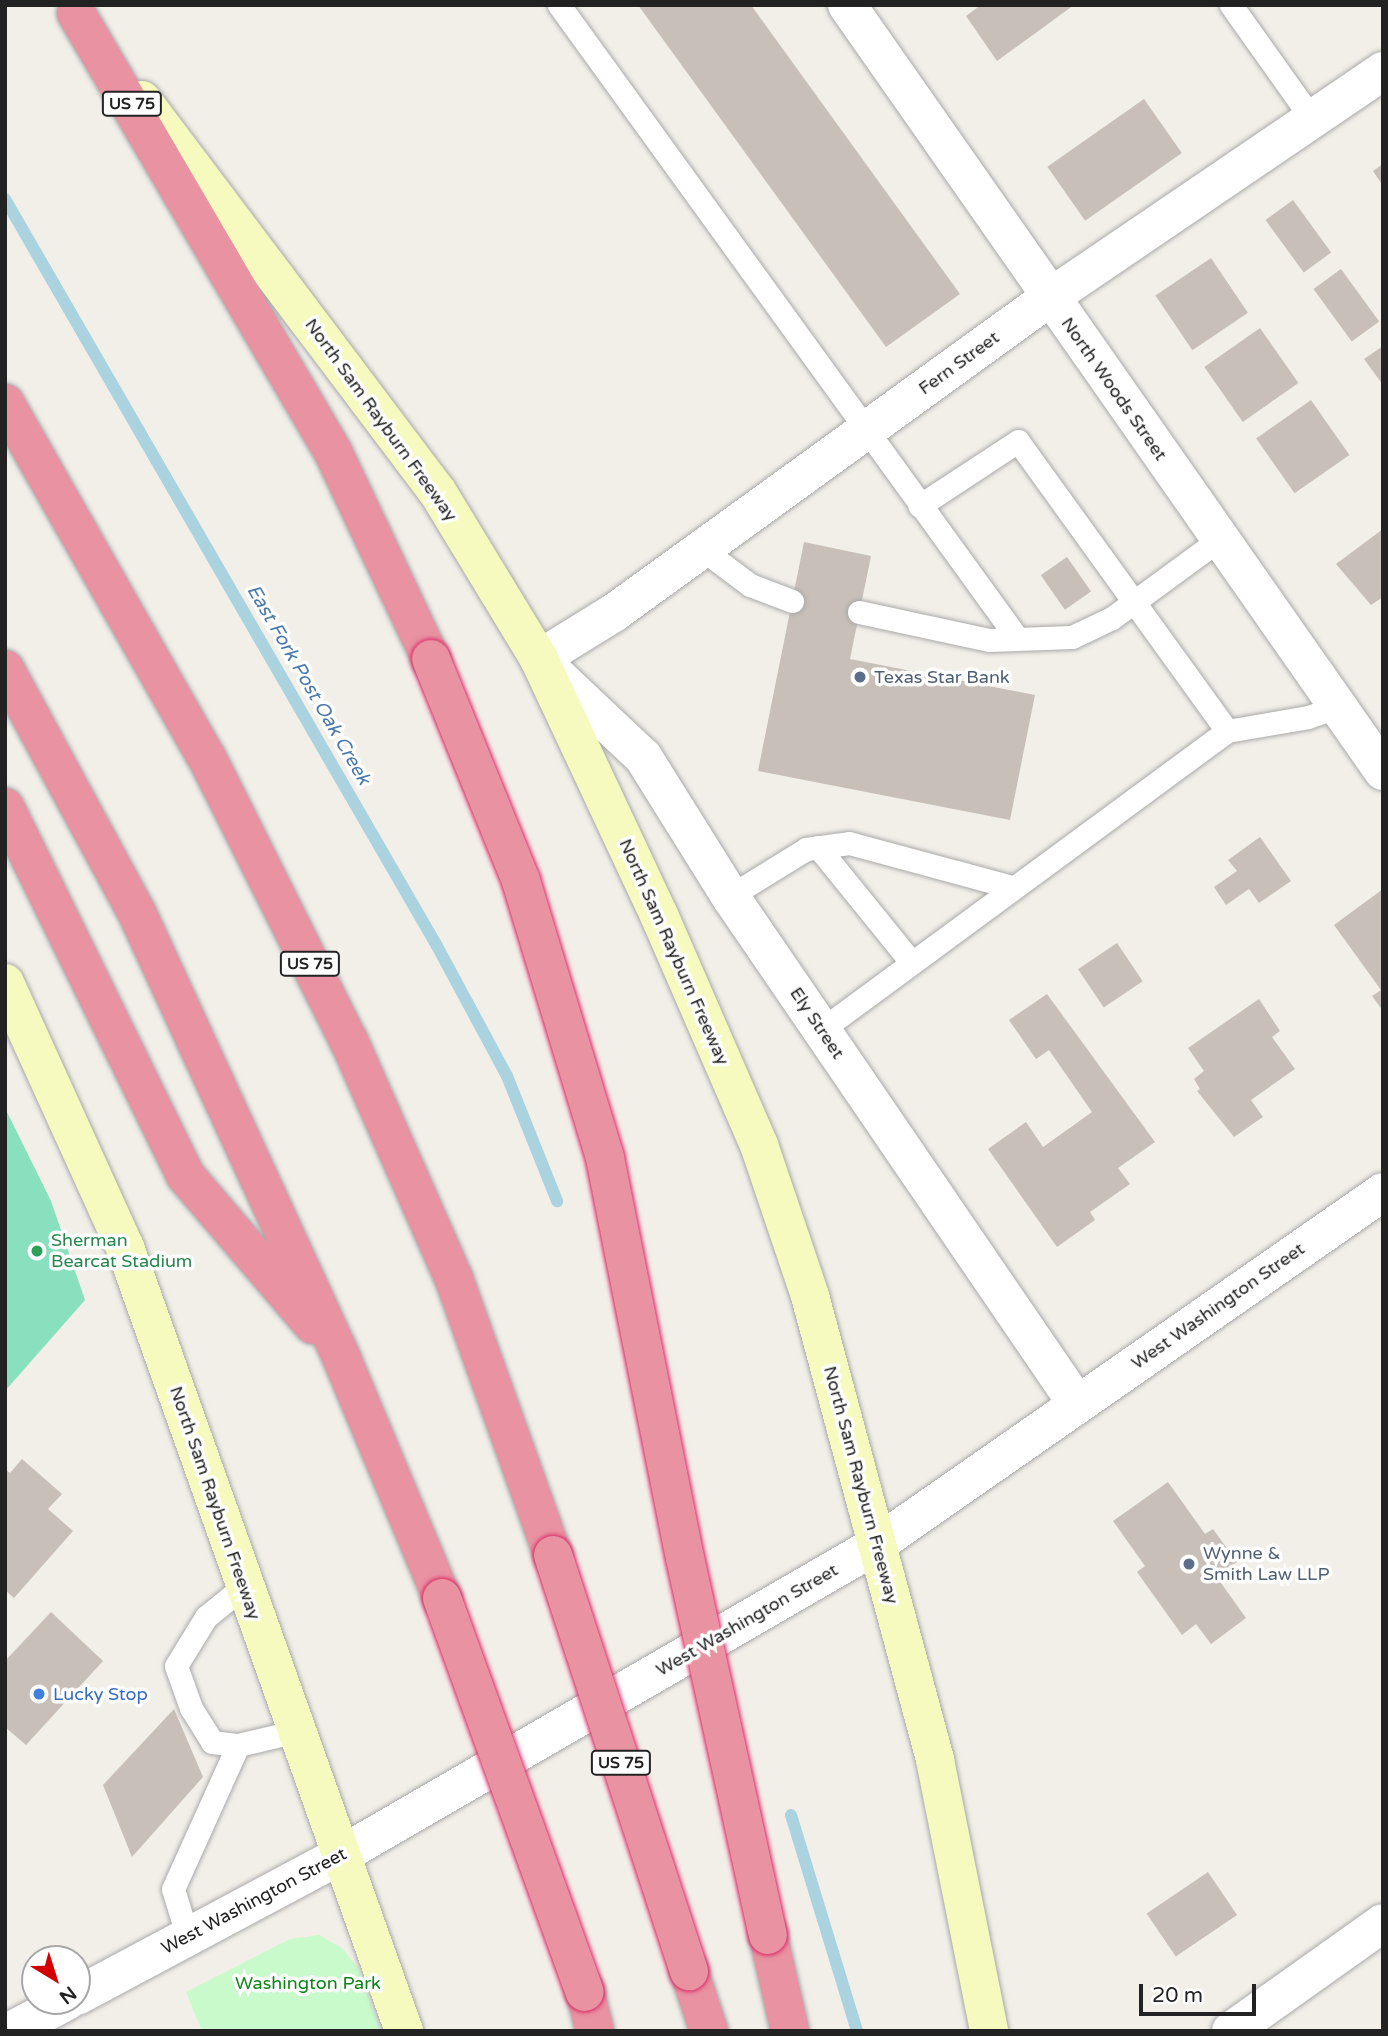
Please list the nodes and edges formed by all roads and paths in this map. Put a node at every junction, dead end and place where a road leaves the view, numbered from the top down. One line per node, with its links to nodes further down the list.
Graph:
1 (559, 5): 9 (lane)
2 (847, 5): 7 (street, North Woods Street)
3 (1231, 5): 6 (lane)
4 (73, 9): 17 (main road, North Sam Rayburn Freeway); 45 (highway, US 75, bridge)
5 (1383, 71): 6 (street, Fern Street)
6 (1312, 119): 7 (street, Fern Street)
7 (1049, 298): 9 (street, Fern Street); 11 (street, North Woods Street)
8 (5, 403): 44 (highway, US 75, bridge)
9 (865, 431): 10 (lane); 12 (street, Fern Street)
10 (919, 506): 14 (lane); 16 (lane)
11 (1220, 540): 14 (lane); 19 (street, North Woods Street)
12 (702, 549): 13 (lane); 17 (street, Fern Street)
13 (792, 601)
14 (1133, 602): 16 (lane); 20 (lane)
15 (859, 612): 16 (lane)
16 (1017, 638)
17 (539, 659): 25 (street, Ely Street); 32 (main road, North Sam Rayburn Freeway)
18 (5, 669): 30 (highway)
19 (1337, 706): 20 (lane); 21 (street, North Woods Street)
20 (1227, 731): 24 (lane)
21 (1383, 771)
22 (5, 807): 30 (highway)
23 (818, 847): 24 (lane); 25 (lane); 26 (lane)
24 (1012, 887): 26 (lane)
25 (730, 896): 28 (street, Ely Street)
26 (911, 962): 28 (lane)
27 (5, 984): 33 (main road, North Sam Rayburn Freeway)
28 (821, 1030): 31 (street, Ely Street)
29 (1383, 1192): 31 (street, West Washington Street)
30 (342, 1359): 43 (highway, bridge)
31 (1077, 1404): 32 (street, West Washington Street)
32 (874, 1544): 36 (street, West Washington Street); 46 (main road, North Sam Rayburn Freeway)
33 (244, 1586): 34 (main road, North Sam Rayburn Freeway); 35 (lane)
34 (297, 1731): 35 (lane); 36 (main road, North Sam Rayburn Freeway)
35 (238, 1745): 38 (lane)
36 (341, 1855): 38 (street, West Washington Street); 42 (main road, North Sam Rayburn Freeway)
37 (1383, 1923): 47 (street)
38 (188, 1938): 39 (street, West Washington Street)
39 (91, 1989)
40 (41, 2015): 41 (street)
41 (11, 2031)
42 (404, 2031)
43 (595, 2031)
44 (709, 2031)
45 (790, 2031)
46 (989, 2031)
47 (1231, 2031)

